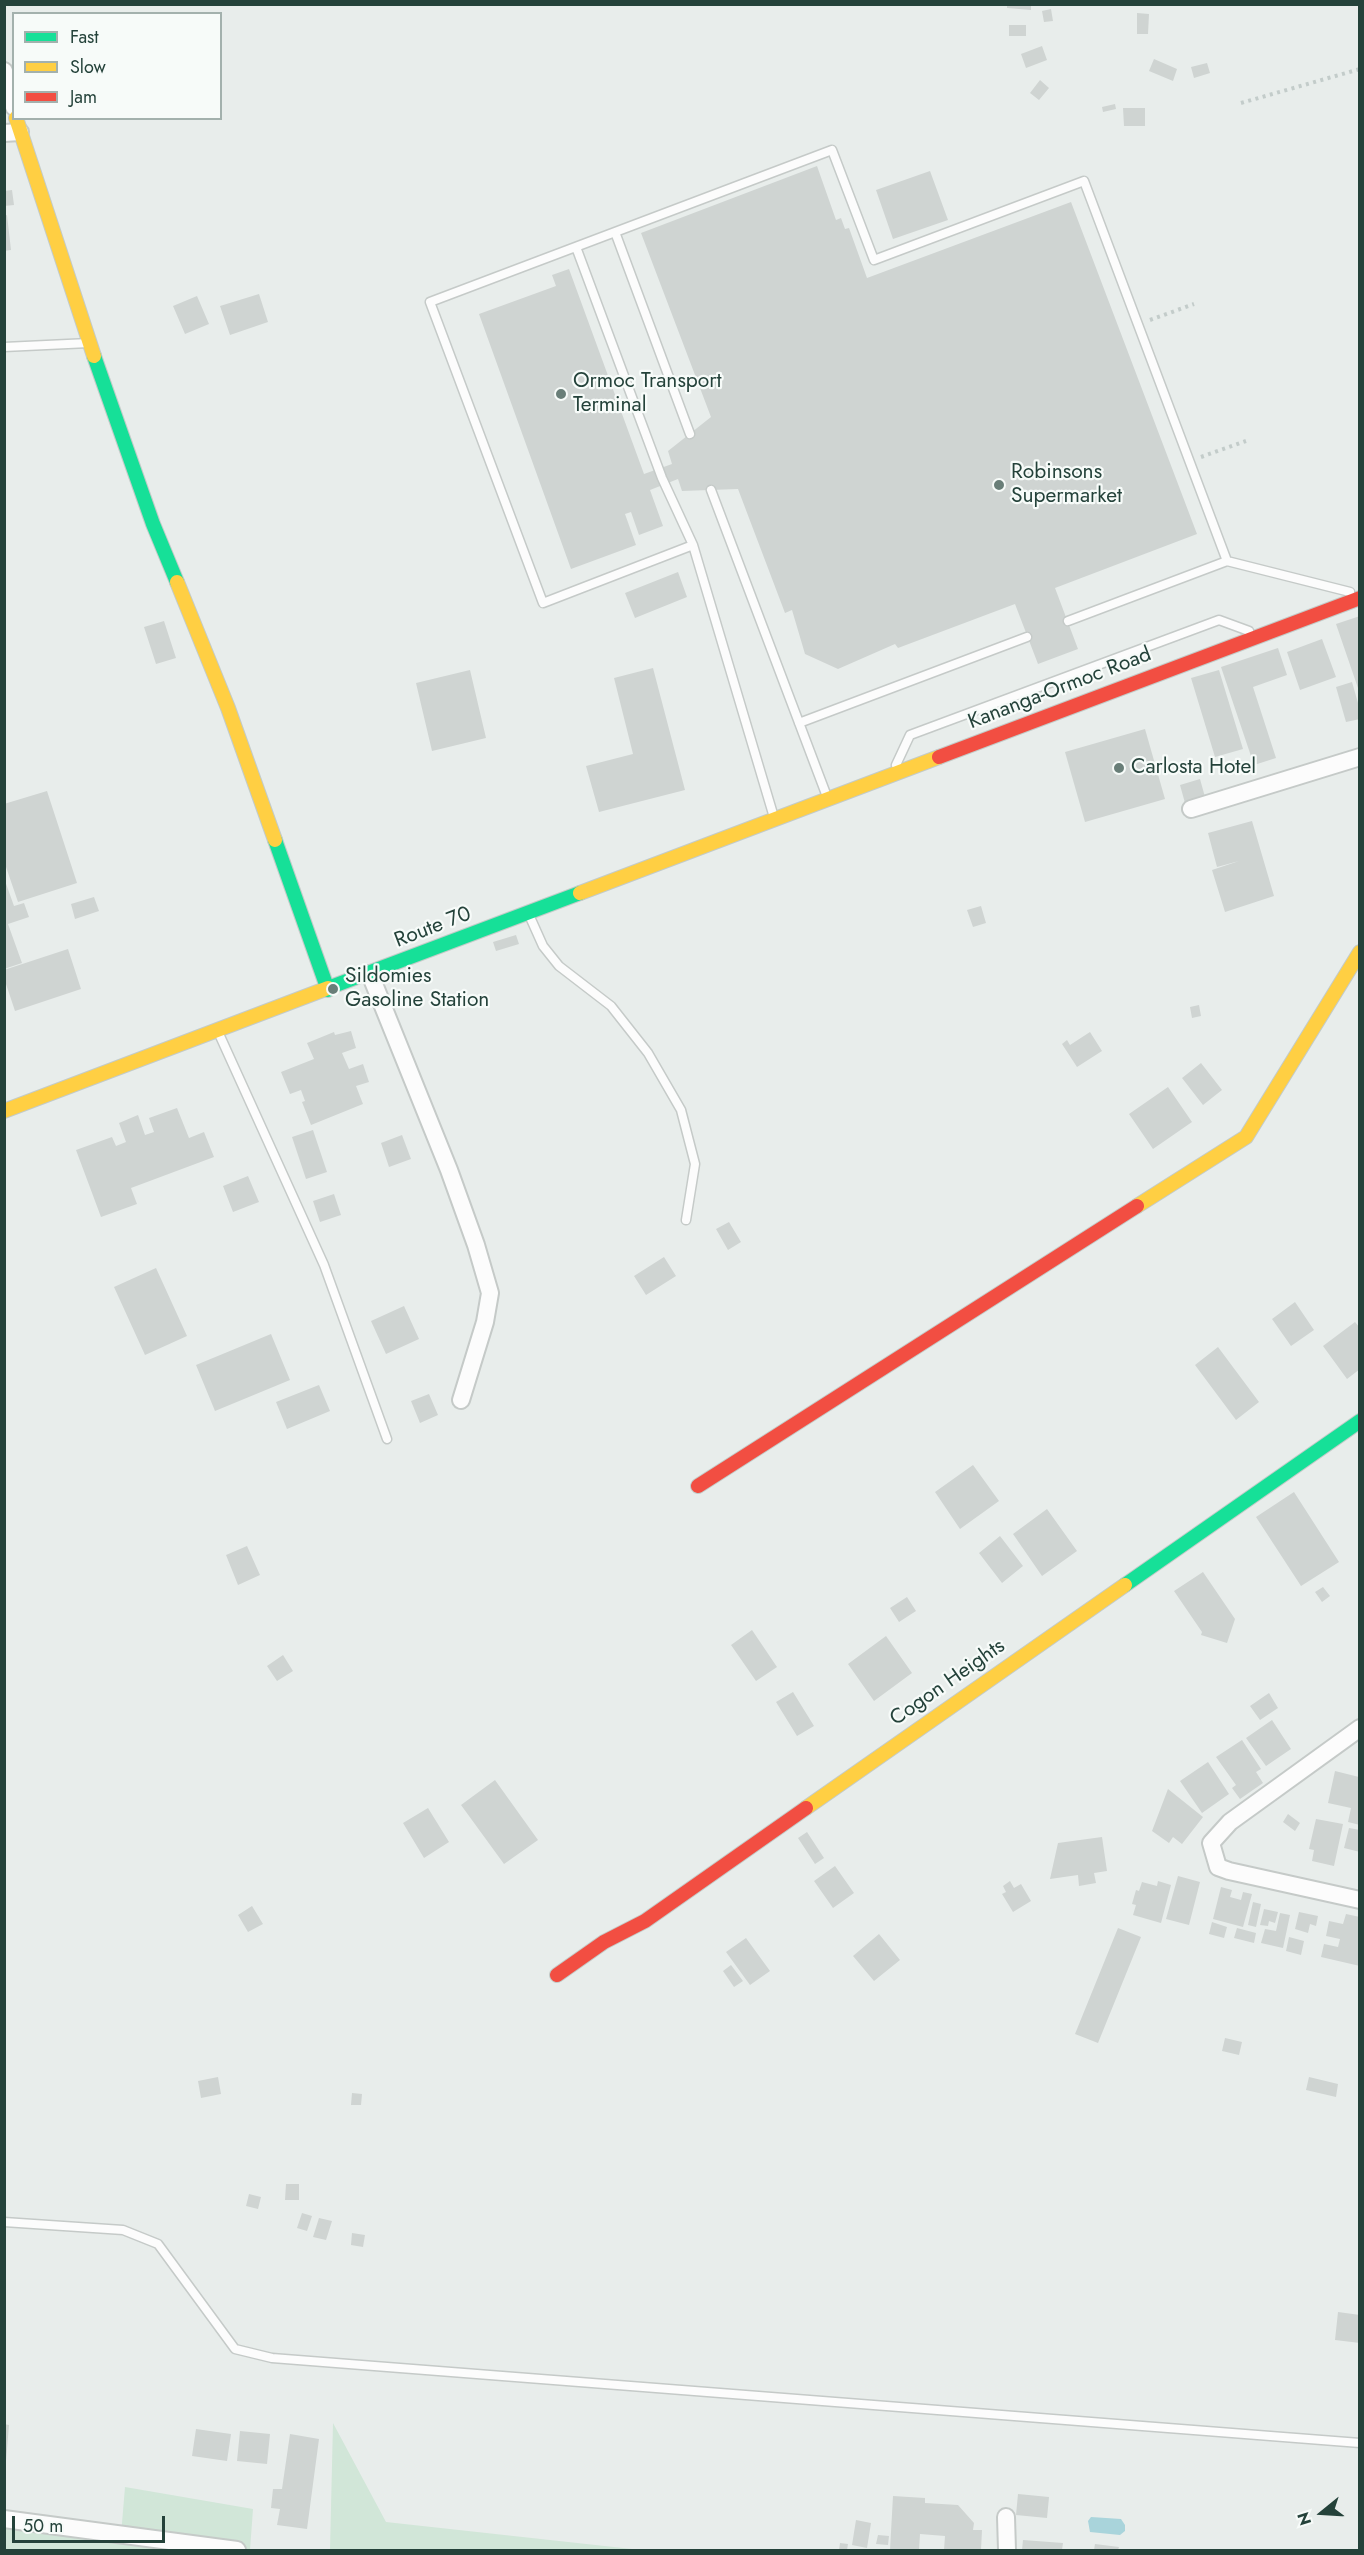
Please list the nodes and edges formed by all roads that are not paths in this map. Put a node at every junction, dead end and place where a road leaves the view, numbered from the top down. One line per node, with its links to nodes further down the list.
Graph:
1 (4, 71): 2 (street)
2 (12, 100)
3 (14, 128): 6 (main road)
4 (615, 232): 5 (lane); 8 (lane); 11 (lane)
5 (576, 247): 10 (lane); 10 (lane)
6 (90, 343): 7 (lane); 25 (main road)
7 (4, 347)
8 (690, 434)
9 (711, 490): 16 (lane)
10 (693, 545): 21 (lane)
11 (1227, 561): 12 (lane); 13 (lane)
12 (1359, 596): 14 (main road, Kananga-Ormoc Road)
13 (1068, 621)
14 (1261, 635): 18 (main road, Kananga-Ormoc Road); 18 (lane)
15 (1027, 637): 16 (lane)
16 (799, 723): 19 (lane)
17 (1359, 757): 20 (street)
18 (892, 776): 19 (main road, Kananga-Ormoc Road)
19 (828, 800): 21 (main road, Kananga-Ormoc Road)
20 (1191, 809)
21 (775, 820): 22 (main road, Route 70)
22 (528, 914): 24 (main road, Route 70); 28 (lane)
23 (1359, 952): 32 (main road)
24 (370, 974): 25 (main road, Route 70); 29 (street)
25 (328, 990): 26 (main road, Route 70)
26 (218, 1030): 27 (main road, Route 70); 31 (lane)
27 (4, 1111)
28 (686, 1220)
29 (461, 1400)
30 (1359, 1421): 35 (main road, Cogon Heights)
31 (387, 1439)
32 (698, 1486)
33 (1356, 1734): 34 (street)
34 (1359, 1900)
35 (557, 1976)
36 (4, 2222): 37 (lane)
37 (1359, 2443)
38 (1006, 2517): 41 (street)
39 (4, 2519): 40 (street)
40 (237, 2550)
41 (1007, 2550)

